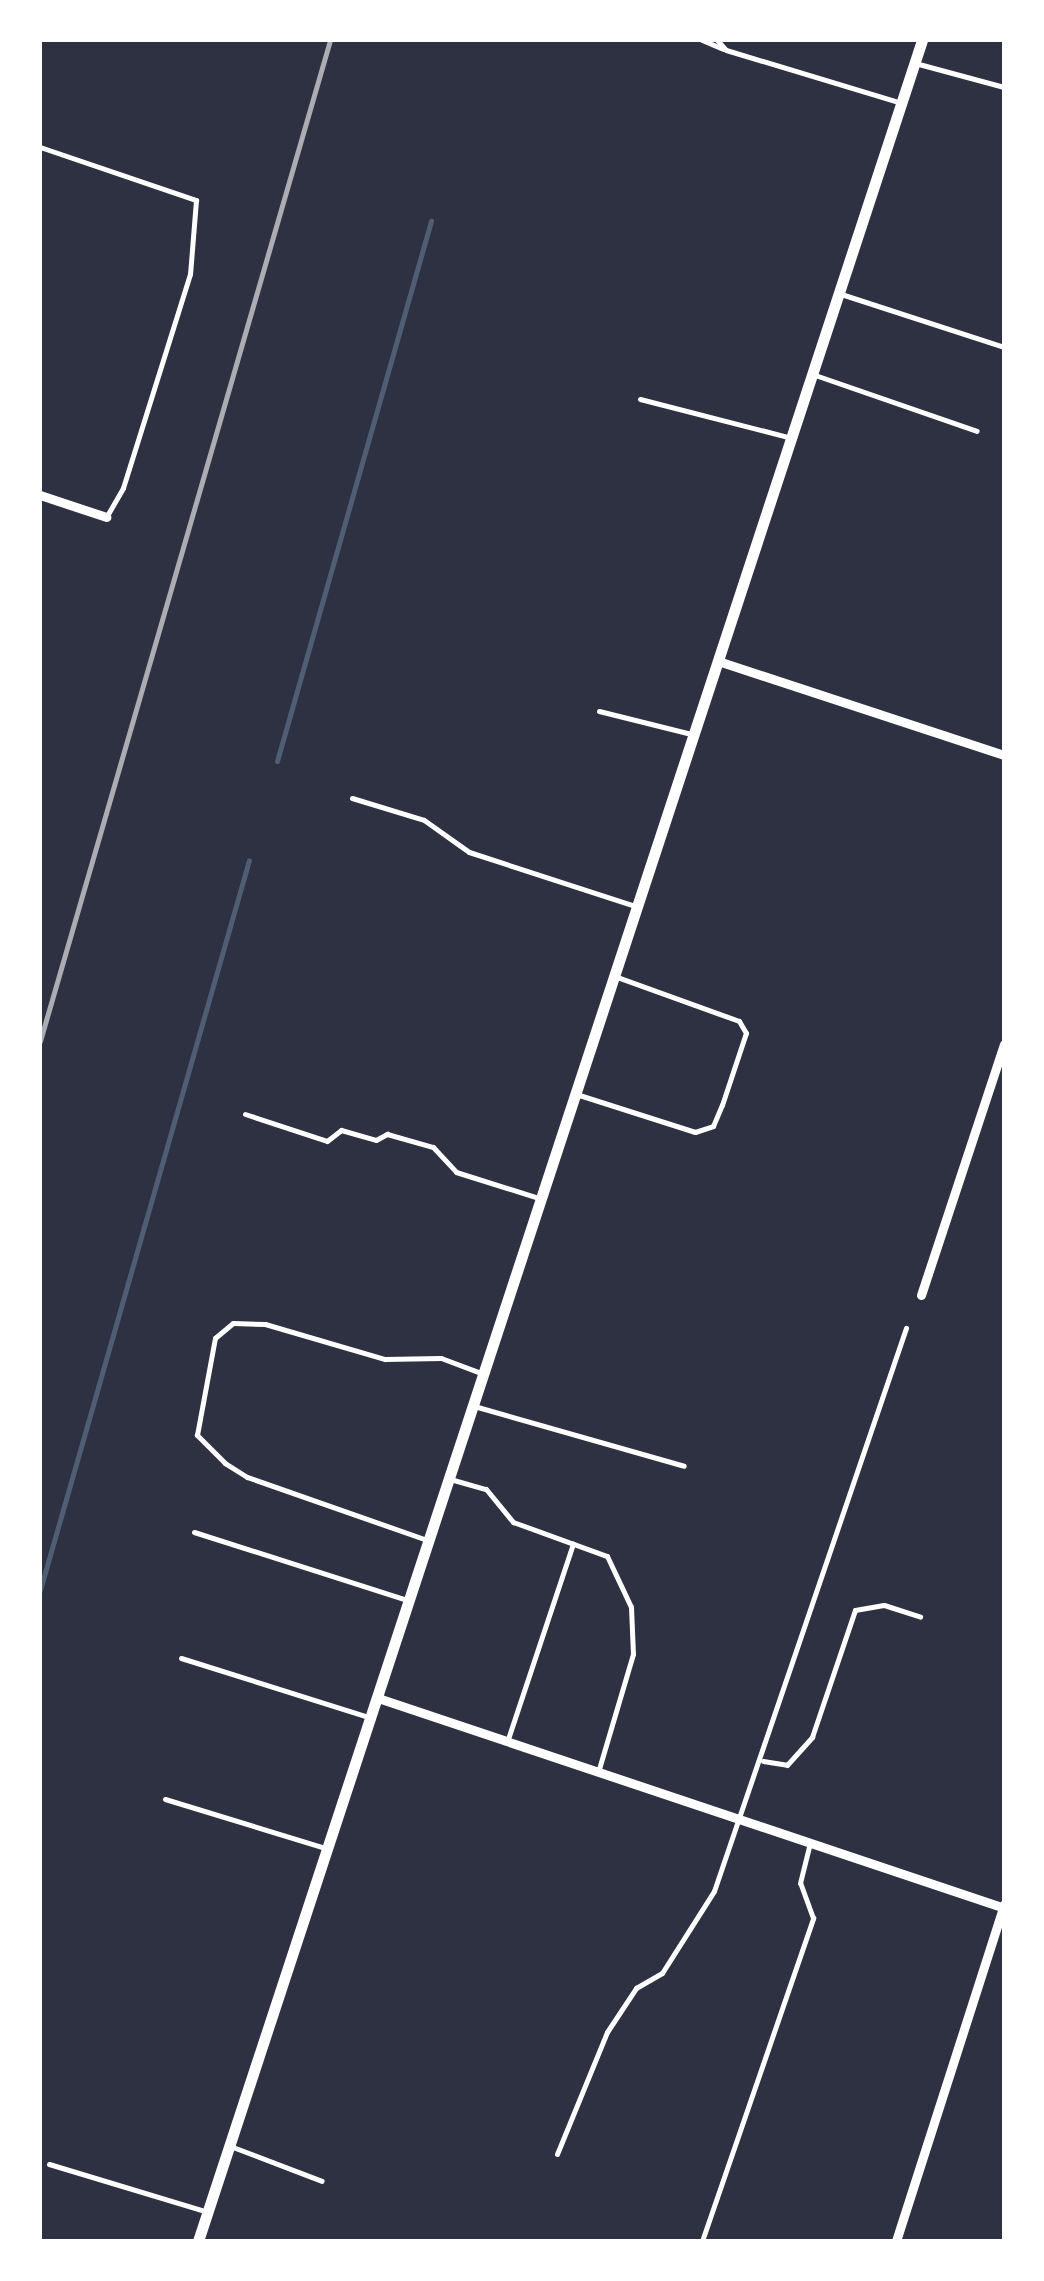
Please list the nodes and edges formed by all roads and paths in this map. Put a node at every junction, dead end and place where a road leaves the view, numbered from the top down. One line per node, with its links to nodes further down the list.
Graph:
1 (702, 40): 4 (lane)
2 (717, 40): 4 (lane)
3 (922, 40): 5 (street)
4 (726, 50): 7 (lane)
5 (914, 63): 6 (lane); 7 (street)
6 (1004, 87)
7 (901, 104): 9 (street)
8 (40, 147): 16 (lane)
9 (838, 294): 10 (lane); 11 (street)
10 (1004, 346)
11 (812, 374): 13 (lane); 14 (street)
12 (640, 399): 14 (lane)
13 (976, 430)
14 (791, 437): 17 (street)
15 (40, 496): 16 (street)
16 (106, 517)
17 (718, 661): 19 (street); 20 (street)
18 (599, 712): 19 (lane)
19 (694, 735): 22 (street)
20 (1004, 755)
21 (352, 798): 22 (lane)
22 (638, 906): 23 (street)
23 (615, 976): 25 (street); 25 (lane)
24 (1004, 1044): 28 (street)
25 (576, 1094): 27 (street)
26 (245, 1114): 27 (lane)
27 (542, 1199): 30 (street)
28 (920, 1295)
29 (906, 1328): 43 (lane)
30 (484, 1374): 31 (street); 35 (lane)
31 (474, 1406): 32 (lane); 33 (street)
32 (684, 1466)
33 (450, 1478): 35 (street); 36 (lane)
34 (194, 1532): 37 (lane)
35 (430, 1541): 37 (street)
36 (573, 1544): 42 (lane); 44 (lane)
37 (410, 1601): 40 (street)
38 (920, 1617): 43 (lane)
39 (181, 1658): 41 (lane)
40 (378, 1698): 41 (street); 42 (street)
41 (371, 1718): 48 (street)
42 (506, 1742): 44 (street)
43 (763, 1760): 46 (lane)
44 (598, 1772): 46 (street)
45 (165, 1799): 48 (lane)
46 (743, 1820): 47 (street); 51 (lane)
47 (810, 1843): 49 (street); 56 (lane)
48 (328, 1849): 50 (street)
49 (1004, 1906): 57 (street)
50 (230, 2146): 53 (lane); 54 (street)
51 (558, 2154)
52 (49, 2164): 54 (lane)
53 (322, 2182)
54 (208, 2212): 55 (street)
55 (198, 2241)
56 (702, 2241)
57 (896, 2241)

